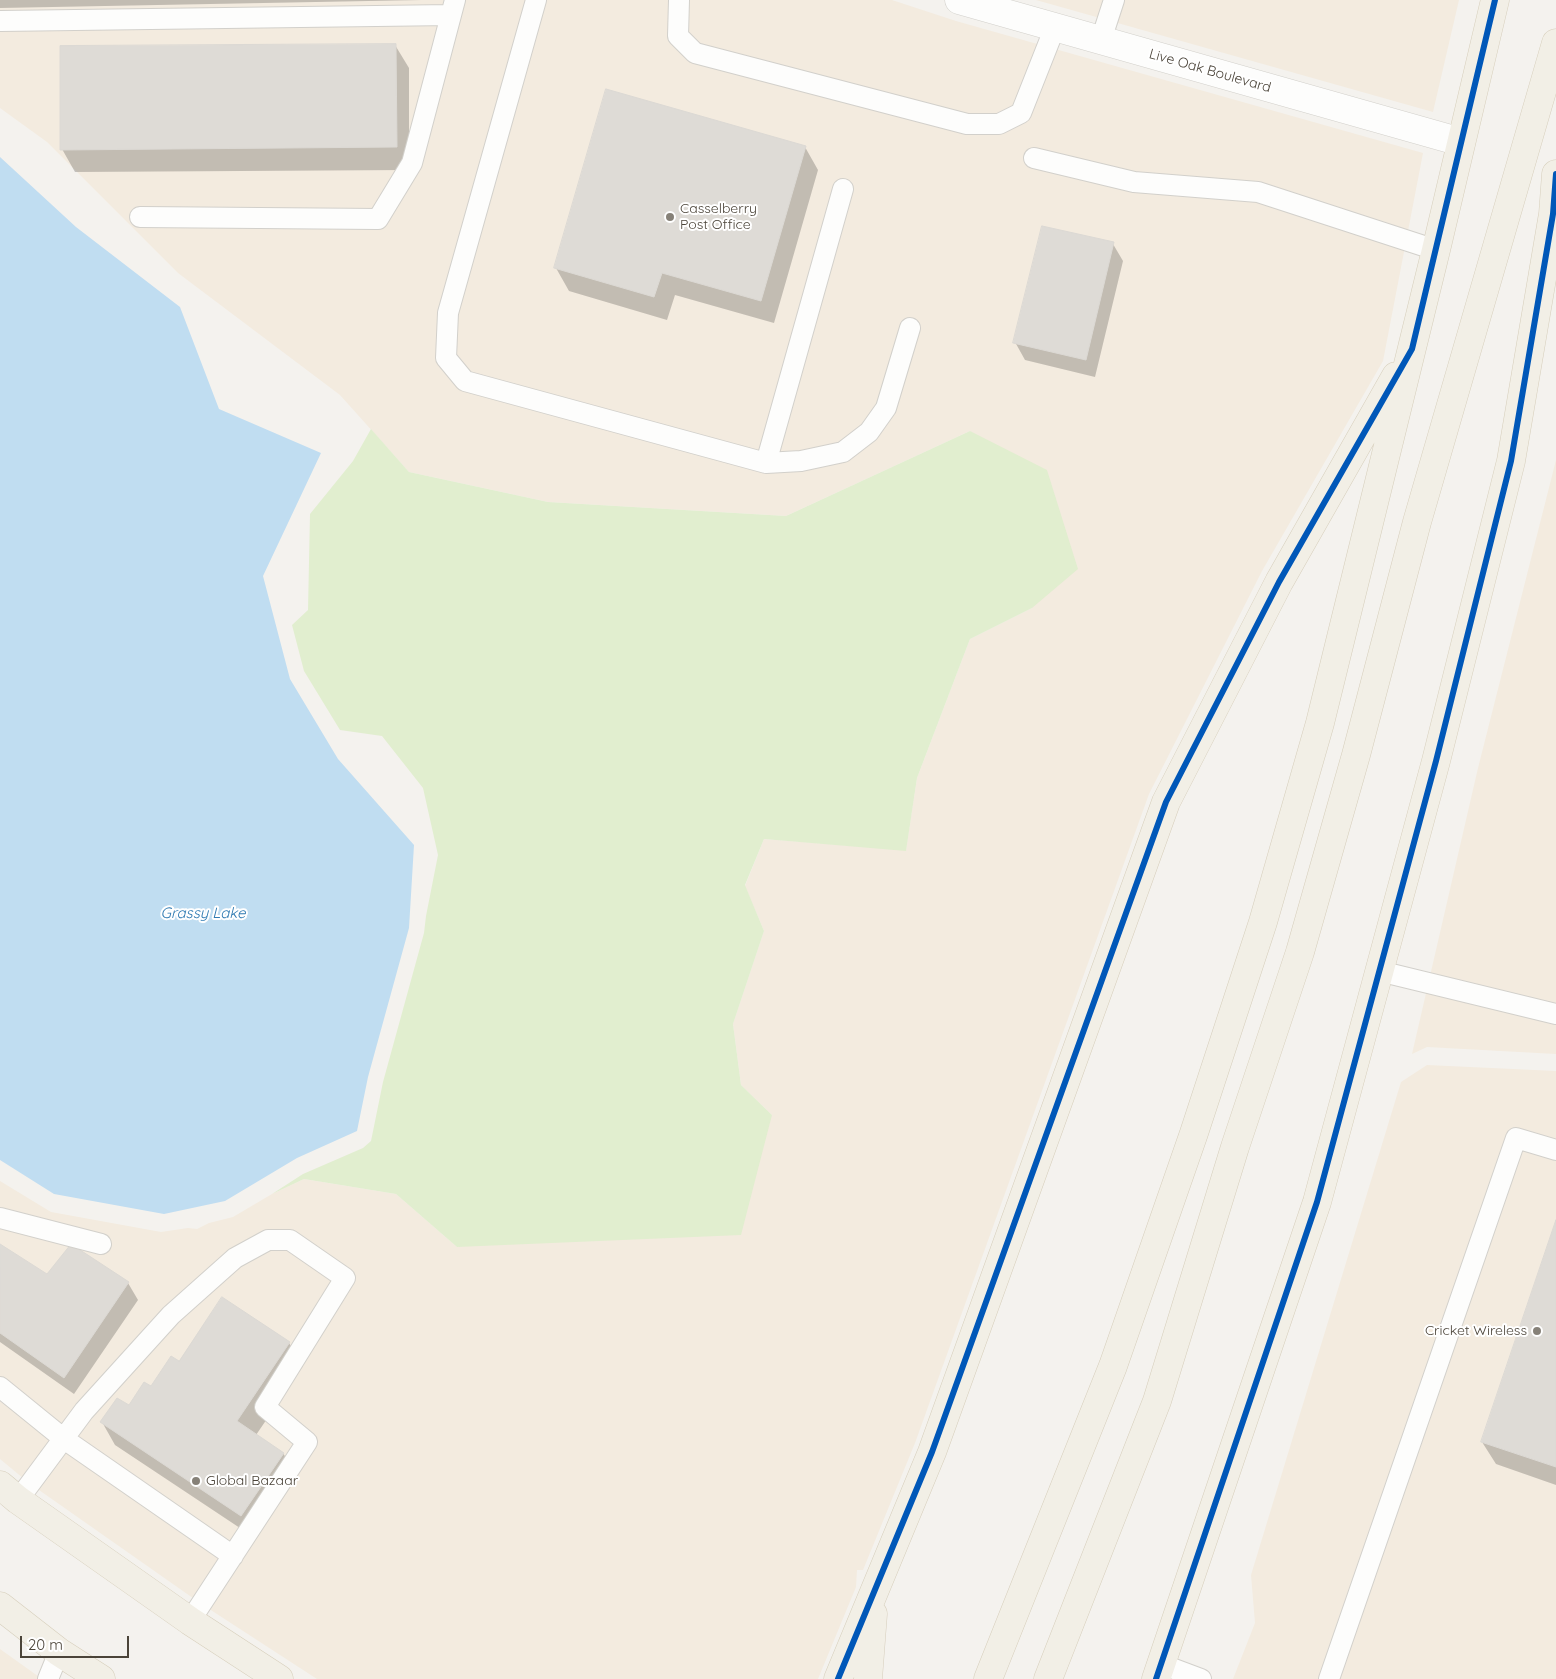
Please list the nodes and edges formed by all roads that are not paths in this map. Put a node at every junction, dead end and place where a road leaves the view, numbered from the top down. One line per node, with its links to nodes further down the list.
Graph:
1 (536, 0): 19 (lane)
2 (679, 0): 8 (lane)
3 (959, 0): 8 (street, Live Oak Boulevard)
4 (1114, 0): 9 (lane)
5 (1495, 0): 11 (main road)
6 (453, 8): 7 (lane); 15 (lane)
7 (0, 21)
8 (1055, 27): 9 (street, Live Oak Boulevard)
9 (1101, 40): 11 (street, Live Oak Boulevard)
10 (1556, 43): 40 (main road)
11 (1461, 142): 16 (main road)
12 (1034, 158): 16 (lane)
13 (1556, 174): 20 (main road)
14 (842, 189): 19 (lane)
15 (140, 216)
16 (1436, 250): 18 (main road)
17 (910, 328): 19 (lane)
18 (1412, 349): 29 (main road); 39 (main road)
19 (766, 463)
20 (1379, 971): 21 (lane); 33 (main road)
21 (1556, 1014)
22 (1556, 1150): 42 (lane)
23 (0, 1218): 24 (lane)
24 (101, 1244)
25 (0, 1387): 26 (lane)
26 (64, 1439): 27 (lane); 28 (lane); 28 (lane)
27 (9, 1493): 31 (main road)
28 (233, 1556): 31 (lane)
29 (874, 1592): 37 (main road); 38 (main road)
30 (0, 1606): 32 (main road)
31 (190, 1622): 36 (main road)
32 (59, 1652): 34 (lane); 35 (main road)
33 (1159, 1672): 41 (lane)
34 (48, 1679)
35 (101, 1679)
36 (279, 1679)
37 (838, 1679)
38 (868, 1679)
39 (988, 1679)
40 (1048, 1679)
41 (1201, 1679)
42 (1329, 1679)

